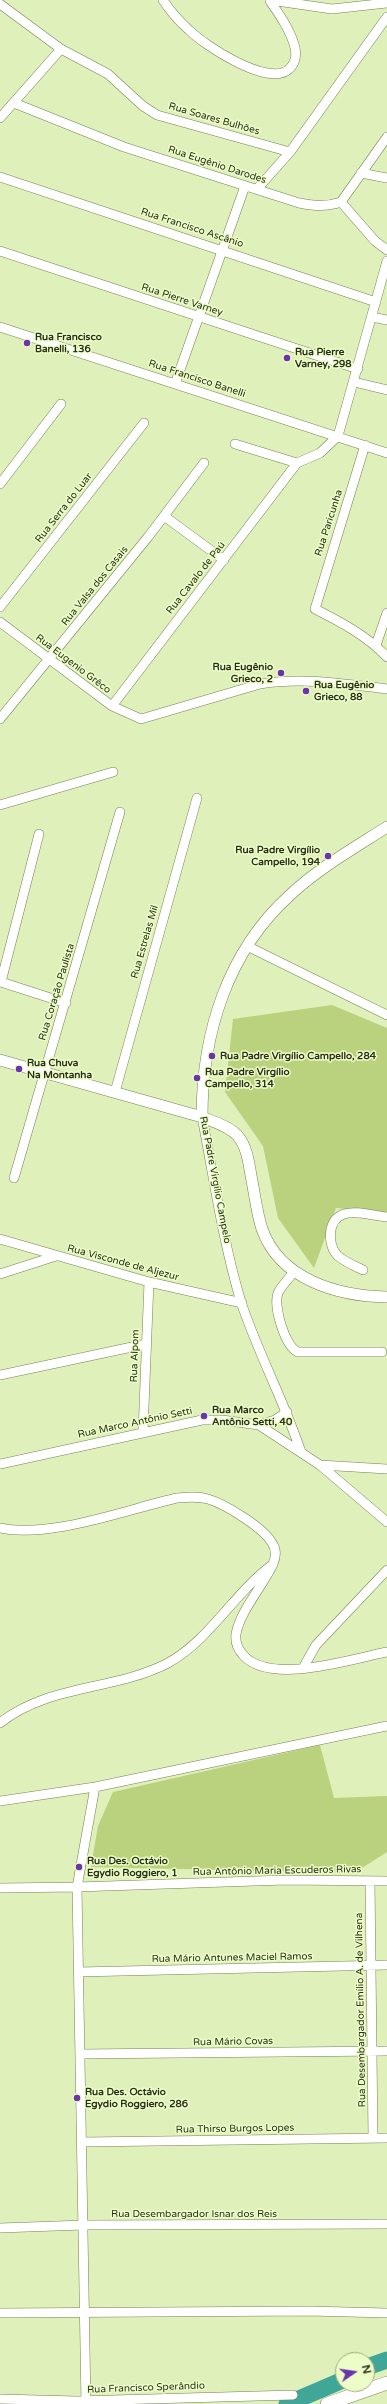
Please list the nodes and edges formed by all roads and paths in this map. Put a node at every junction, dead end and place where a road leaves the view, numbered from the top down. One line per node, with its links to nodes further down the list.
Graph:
1 (163, 0): 2 (street)
2 (270, 0): 3 (street)
3 (387, 3)
4 (0, 4): 6 (street, Rua Soares Bulhões)
5 (387, 17): 10 (street)
6 (61, 49): 7 (street); 10 (street, Rua Soares Bulhões)
7 (14, 103): 8 (street); 14 (street, Rua Eugênio Darodes)
8 (0, 118)
9 (387, 137): 11 (street)
10 (290, 152): 15 (street)
11 (361, 173): 13 (street); 16 (street)
12 (0, 177): 17 (street, Rua Francisco Ascânio)
13 (387, 178)
14 (244, 186): 15 (street, Rua Eugênio Darodes); 17 (street)
15 (257, 189): 16 (street, Rua Eugênio Darodes)
16 (341, 202): 18 (street)
17 (223, 250): 21 (street, Rua Francisco Ascânio); 22 (street)
18 (387, 250)
19 (0, 251): 22 (street, Rua Pierre Varney)
20 (387, 261): 21 (street)
21 (376, 302): 23 (street)
22 (199, 317): 26 (street, Rua Pierre Varney); 28 (street)
23 (372, 317): 24 (street); 26 (street)
24 (387, 320)
25 (0, 327): 28 (street, Rua Francisco Banelli)
26 (358, 369): 27 (street)
27 (354, 382): 29 (street); 32 (street)
28 (176, 384): 32 (street, Rua Francisco Banelli)
29 (387, 390)
30 (61, 404): 38 (street)
31 (144, 423): 41 (street, Rua Serra do Luar)
32 (338, 436): 34 (street, Rua Francisco Banelli); 37 (street, Rua Cavalo de Paú)
33 (235, 444): 37 (street)
34 (365, 445): 35 (street, Rua Francisco Banelli); 44 (street, Rua Paricunha)
35 (387, 453)
36 (204, 463): 39 (street, Rua Valsa dos Casais)
37 (297, 463): 40 (street, Rua Cavalo de Paú)
38 (0, 484)
39 (164, 516): 40 (street); 46 (street, Rua Valsa dos Casais)
40 (224, 560): 48 (street, Rua Cavalo de Paú)
41 (0, 607)
42 (387, 613): 44 (street)
43 (0, 622): 46 (street, Rua Eugenio Grêco)
44 (376, 645): 45 (street)
45 (387, 657)
46 (49, 661): 48 (street, Rua Eugenio Grêco); 49 (street, Rua Valsa dos Casais)
47 (387, 689): 48 (street, Rua Eugenio Grêco)
48 (112, 706)
49 (0, 719)
50 (113, 772): 52 (street)
51 (197, 798): 61 (street, Rua Estrelas Mil)
52 (0, 805)
53 (120, 812): 57 (street, Rua Coração Paulista)
54 (387, 827): 56 (street, Rua Padre Virgílio Campelo)
55 (39, 834): 57 (street)
56 (247, 946): 58 (street); 62 (street, Rua Padre Virgílio Campelo)
57 (66, 1003): 60 (street, Rua Coração Paulista)
58 (387, 1015)
59 (0, 1060): 60 (street)
60 (44, 1072): 61 (street); 63 (street, Rua Coração Paulista)
61 (115, 1092): 62 (street)
62 (202, 1118): 68 (street); 72 (street, Rua Padre Virgílio Campelo)
63 (14, 1178)
64 (387, 1217): 67 (street)
65 (0, 1239): 66 (street, Rua Visconde de Aljezur)
66 (56, 1256): 69 (street); 70 (street, Rua Visconde de Aljezur)
67 (363, 1270)
68 (295, 1271): 71 (street); 74 (street)
69 (0, 1274)
70 (149, 1282): 72 (street, Rua Visconde de Aljezur); 73 (street, Rua Alpom)
71 (387, 1297)
72 (242, 1303): 76 (street, Rua Padre Virgílio Campelo)
73 (146, 1344): 75 (street); 78 (street, Rua Alpom)
74 (382, 1352)
75 (0, 1375)
76 (287, 1412): 77 (street); 79 (street, Rua Padre Virgílio Campelo)
77 (259, 1425): 78 (street, Rua Marco Antônio Setti); 79 (street, Rua Marco Antônio Setti)
78 (143, 1432): 80 (street, Rua Marco Antônio Setti)
79 (301, 1452): 81 (street, Rua Marco Antônio Setti)
80 (0, 1464)
81 (320, 1465): 82 (street); 83 (street, Rua Marco Antônio Setti)
82 (387, 1469)
83 (387, 1522)
84 (0, 1528): 85 (street)
85 (273, 1564): 88 (street); 89 (street)
86 (387, 1570): 88 (street)
87 (387, 1652): 88 (street)
88 (303, 1668)
89 (0, 1723)
90 (387, 1726): 91 (street)
91 (95, 1787): 92 (street); 95 (street)
92 (0, 1801)
93 (370, 1881): 94 (street, Rua Antônio Maria Escuderos Rivas); 95 (street, Rua Antônio Maria Escuderos Rivas); 97 (street, Rua Desembargador Emílio A. de Vilhena)
94 (387, 1881)
95 (77, 1887): 96 (street, Rua Antônio Maria Escuderos Rivas); 99 (street)
96 (0, 1888)
97 (371, 1966): 98 (street, Rua Mário Antunes Maciel Ramos); 99 (street, Rua Mário Antunes Maciel Ramos); 100 (street, Rua Desembargador Emílio A. de Vilhena)
98 (387, 1966)
99 (78, 1972): 102 (street)
100 (372, 2051): 101 (street, Rua Mário Covas); 102 (street, Rua Mário Covas); 103 (street, Rua Desembargador Emílio A. de Vilhena)
101 (387, 2051)
102 (80, 2054): 105 (street)
103 (373, 2138): 104 (street, Rua Thirso Burgos Lopes); 105 (street, Rua Thirso Burgos Lopes)
104 (387, 2138)
105 (83, 2142): 107 (street)
106 (387, 2224): 107 (street, Rua Desembargador Isnar dos Reis)
107 (84, 2225): 108 (street, Rua Desembargador Isnar dos Reis); 110 (street)
108 (0, 2228)
109 (0, 2313): 110 (street)
110 (83, 2313): 111 (street); 115 (street)
111 (387, 2313)
112 (387, 2384): 116 (main road)
113 (293, 2394): 115 (street, Rua Francisco Sperândio)
114 (0, 2399): 115 (street, Rua Francisco Sperândio)
115 (86, 2402)
116 (327, 2404)

